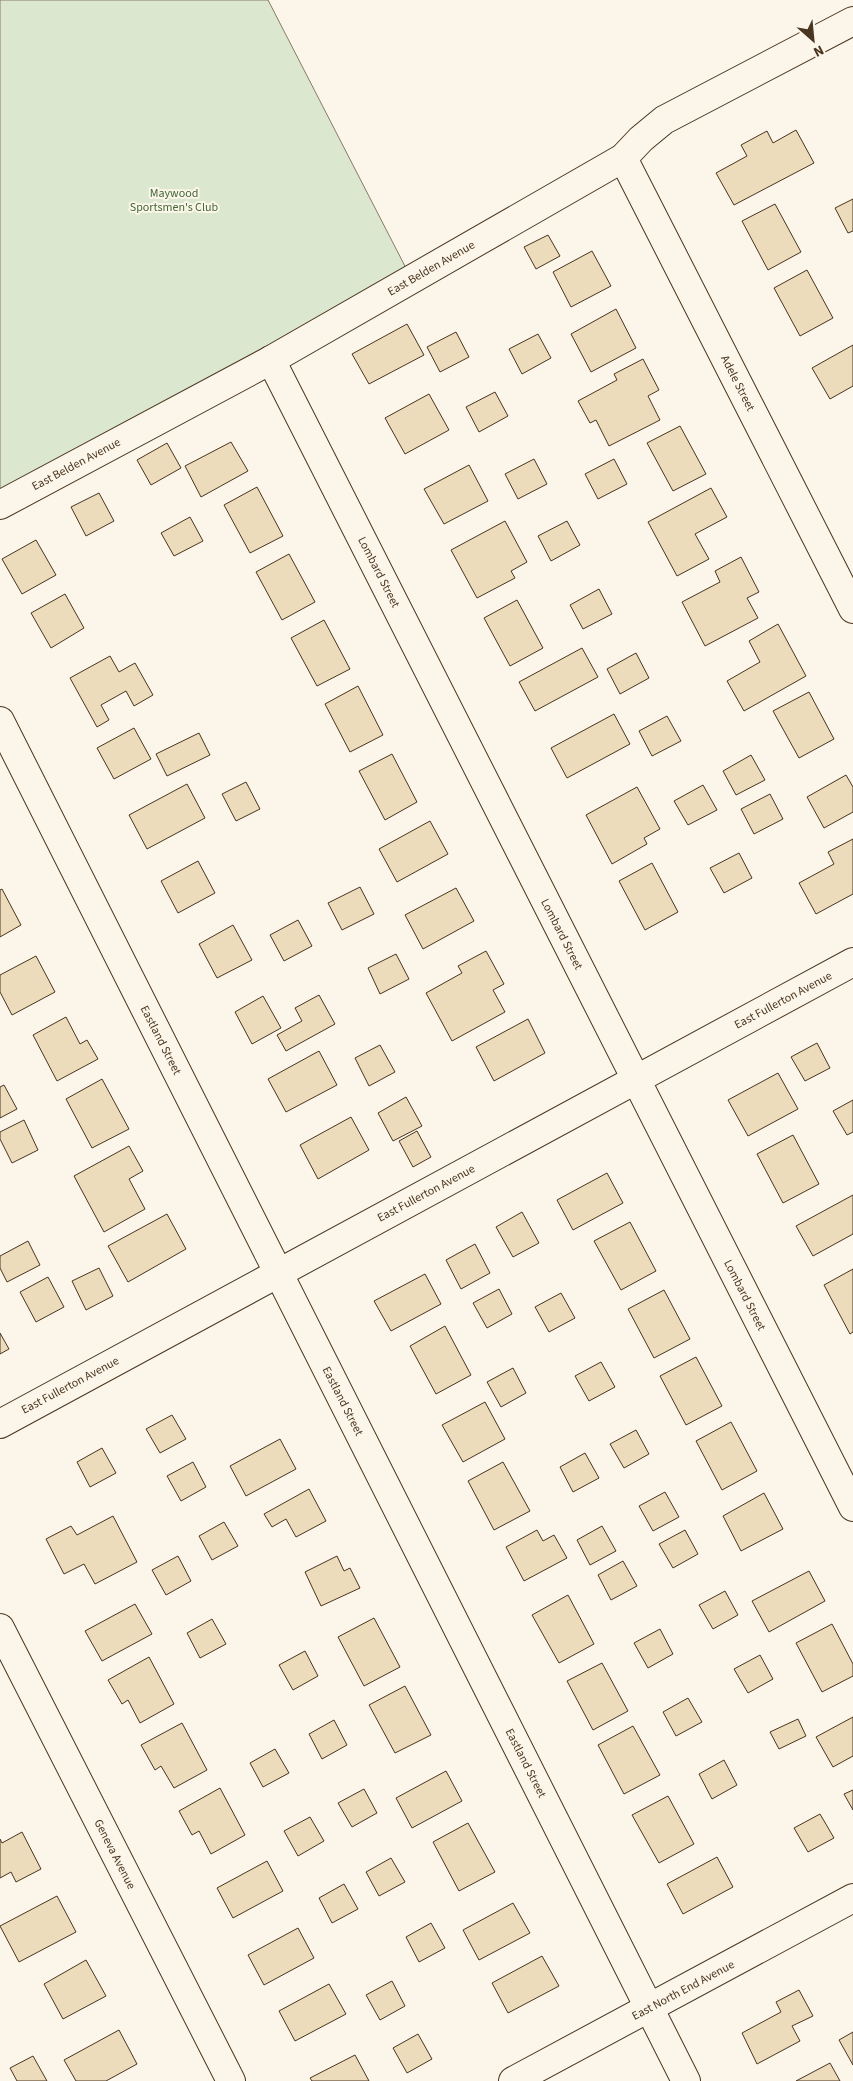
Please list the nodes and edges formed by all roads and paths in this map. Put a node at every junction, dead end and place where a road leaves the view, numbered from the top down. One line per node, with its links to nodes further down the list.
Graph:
1 (853, 21): 2 (street, East Belden Avenue)
2 (623, 158): 3 (street, East Belden Avenue); 5 (street, Adele Street)
3 (271, 360): 4 (street, East Belden Avenue); 8 (street, Lombard Street)
4 (0, 505)
5 (853, 609)
6 (0, 721): 9 (street, Eastland Street)
7 (853, 962): 8 (street, East Fullerton Avenue)
8 (636, 1079): 9 (street, East Fullerton Avenue); 11 (street, Lombard Street)
9 (278, 1273): 10 (street, East Fullerton Avenue); 14 (street, Eastland Street)
10 (0, 1424)
11 (853, 1507)
12 (0, 1628): 15 (street, Geneva Avenue)
13 (853, 1898): 14 (street, East North End Avenue)
14 (650, 2008): 16 (street, East North End Avenue); 17 (street, Eastland Street)
15 (231, 2081)
16 (513, 2081)
17 (686, 2081)

